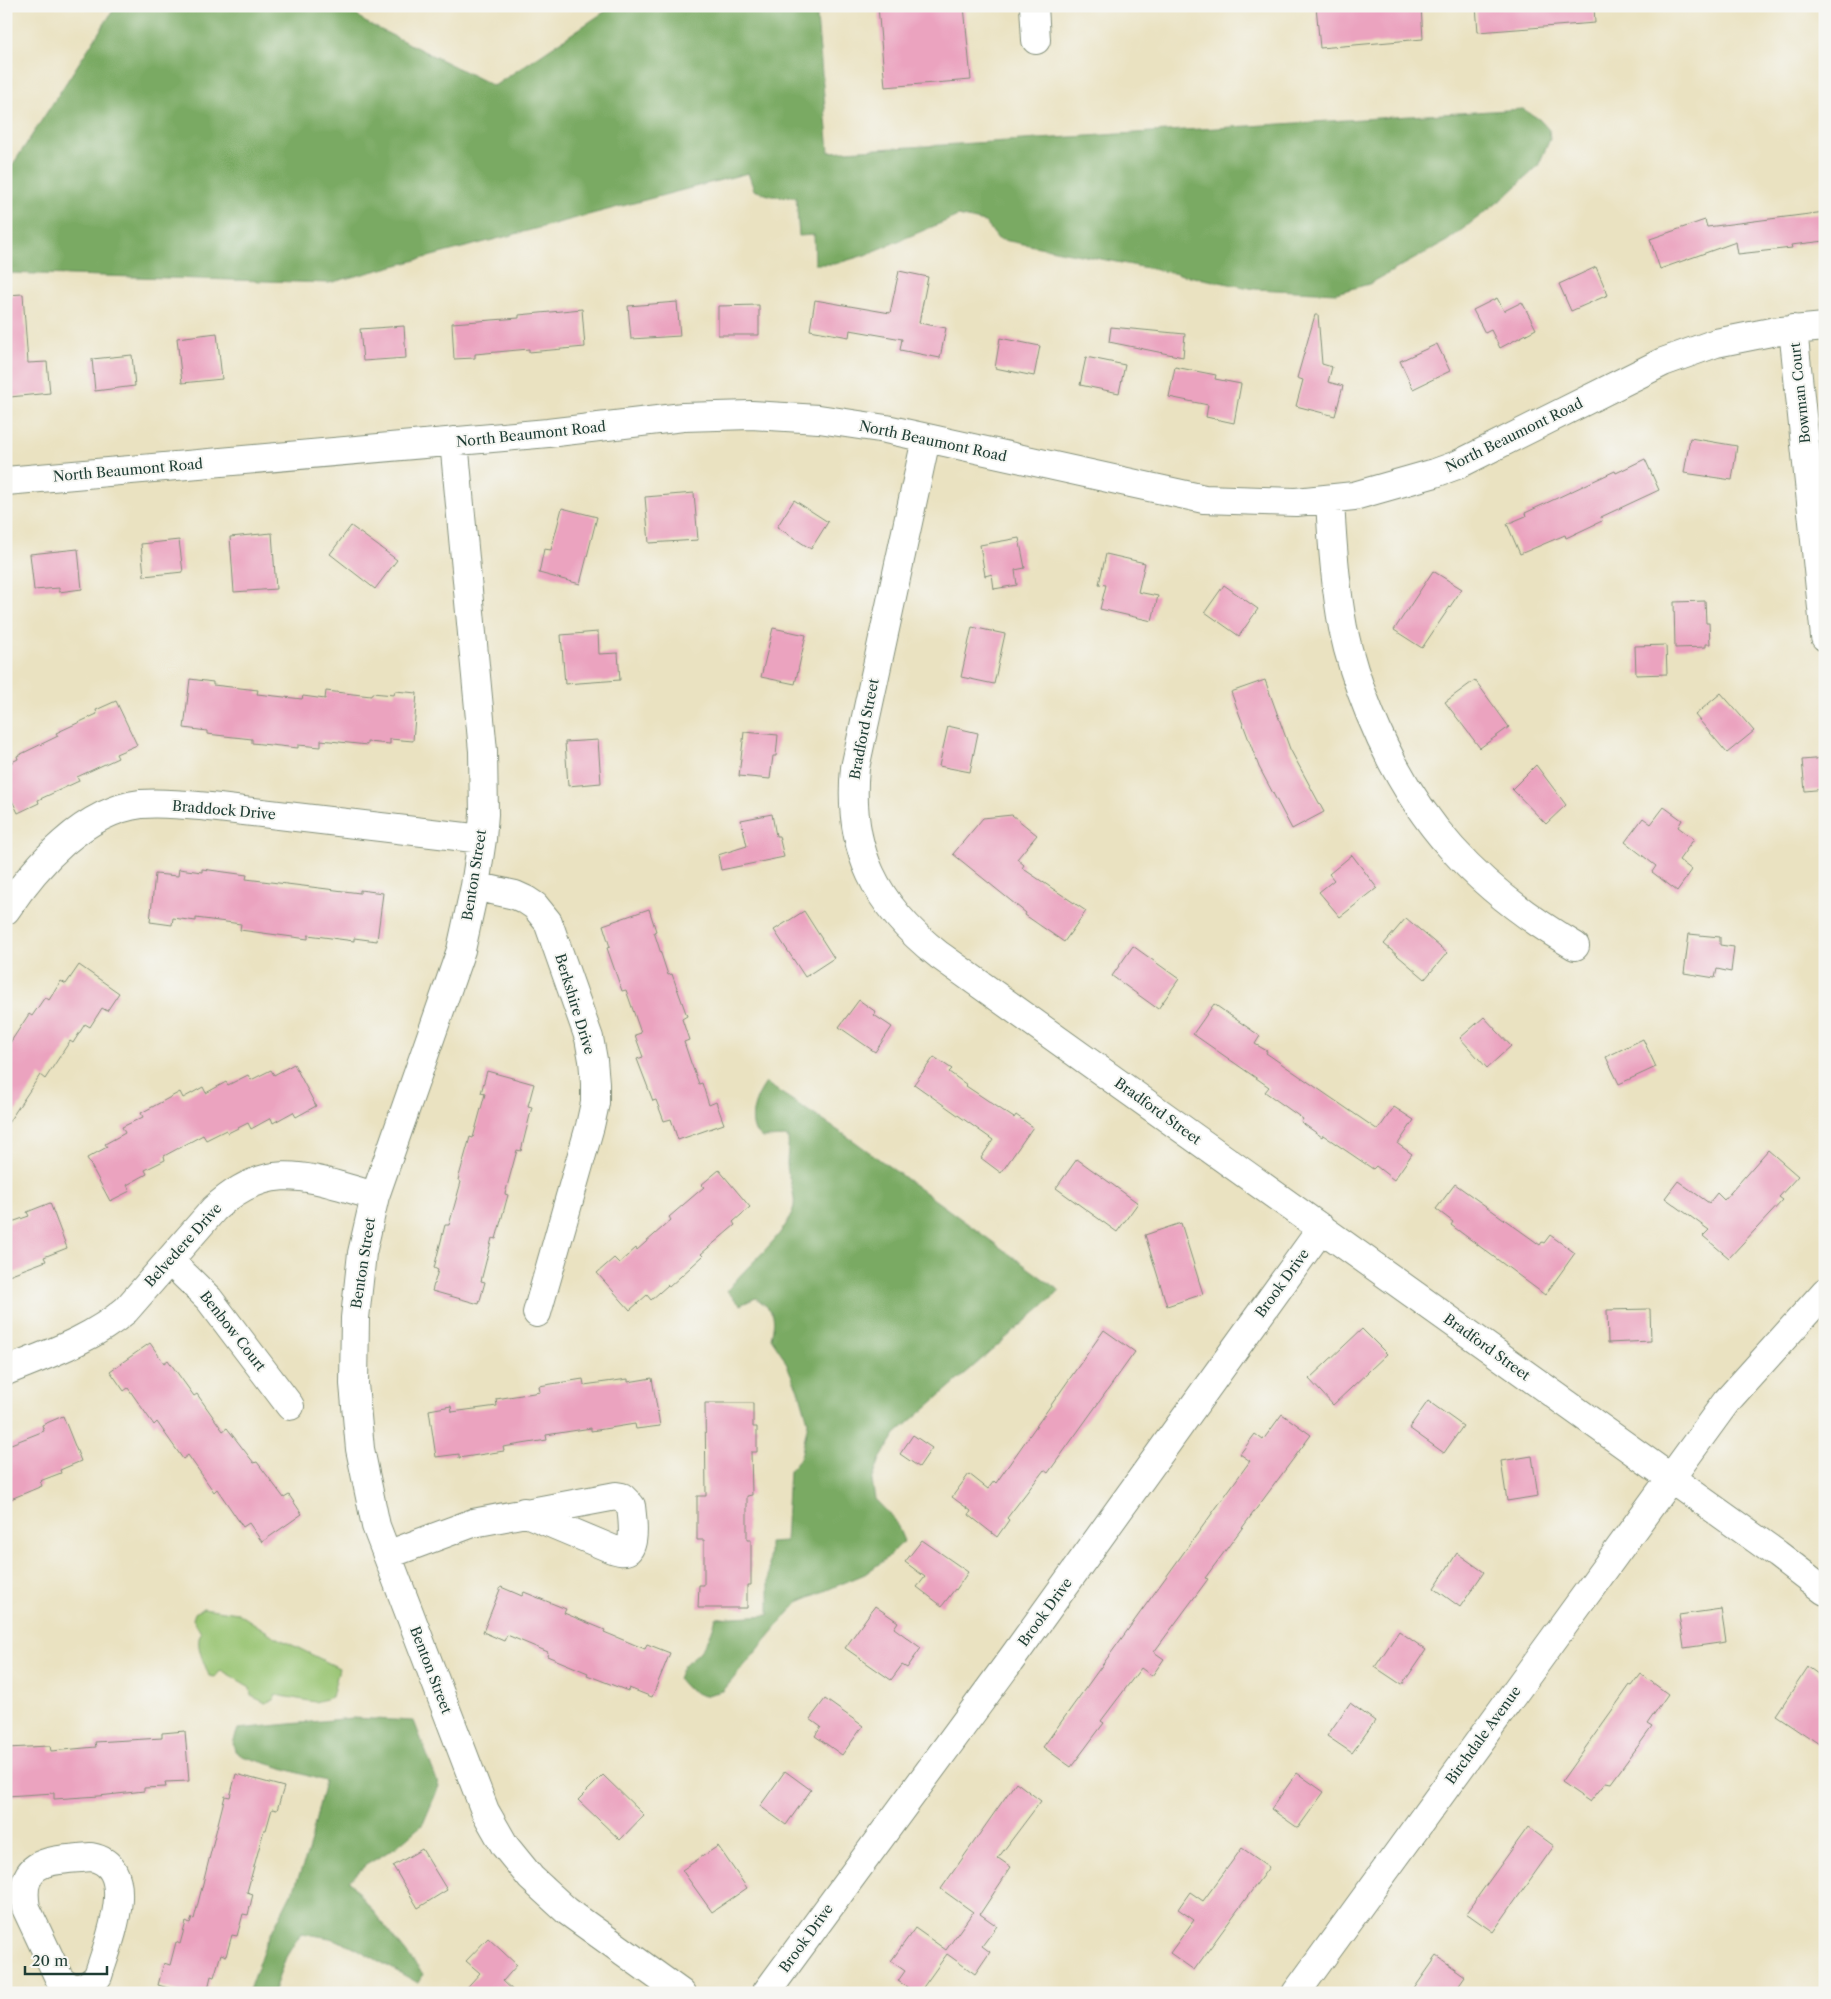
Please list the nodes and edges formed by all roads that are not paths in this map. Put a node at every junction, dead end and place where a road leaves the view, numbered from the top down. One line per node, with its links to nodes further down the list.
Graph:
1 (1034, 6): 2 (street)
2 (1036, 40)
3 (1825, 328): 4 (street, North Beaumont Road)
4 (1793, 329): 8 (street, North Beaumont Road); 9 (street, Bowman Court)
5 (926, 439): 6 (street, North Beaumont Road); 8 (street, North Beaumont Road); 15 (street, Bradford Street)
6 (454, 441): 7 (street, North Beaumont Road); 10 (street, Benton Street)
7 (6, 481)
8 (1330, 499): 13 (street)
9 (1825, 637)
10 (482, 839): 11 (street, Benton Street); 12 (street, Braddock Drive)
11 (475, 886): 14 (street, Benton Street); 18 (street, Berkshire Drive)
12 (6, 910)
13 (1575, 946)
14 (375, 1196): 16 (street, Belvedere Drive); 23 (street, Benton Street)
15 (1322, 1228): 21 (street, Bradford Street); 27 (street, Brook Drive)
16 (170, 1261): 19 (street, Belvedere Drive); 20 (street, Benbow Court)
17 (1825, 1292): 21 (street, Birchdale Avenue)
18 (537, 1313)
19 (6, 1370)
20 (290, 1406)
21 (1670, 1478): 24 (street, Bradford Street); 28 (street, Birchdale Avenue)
22 (524, 1512): 23 (street)
23 (387, 1555): 26 (street, Benton Street)
24 (1825, 1591)
25 (77, 1991): 25 (street)
26 (680, 1993)
27 (766, 1993)
28 (1296, 1993)

